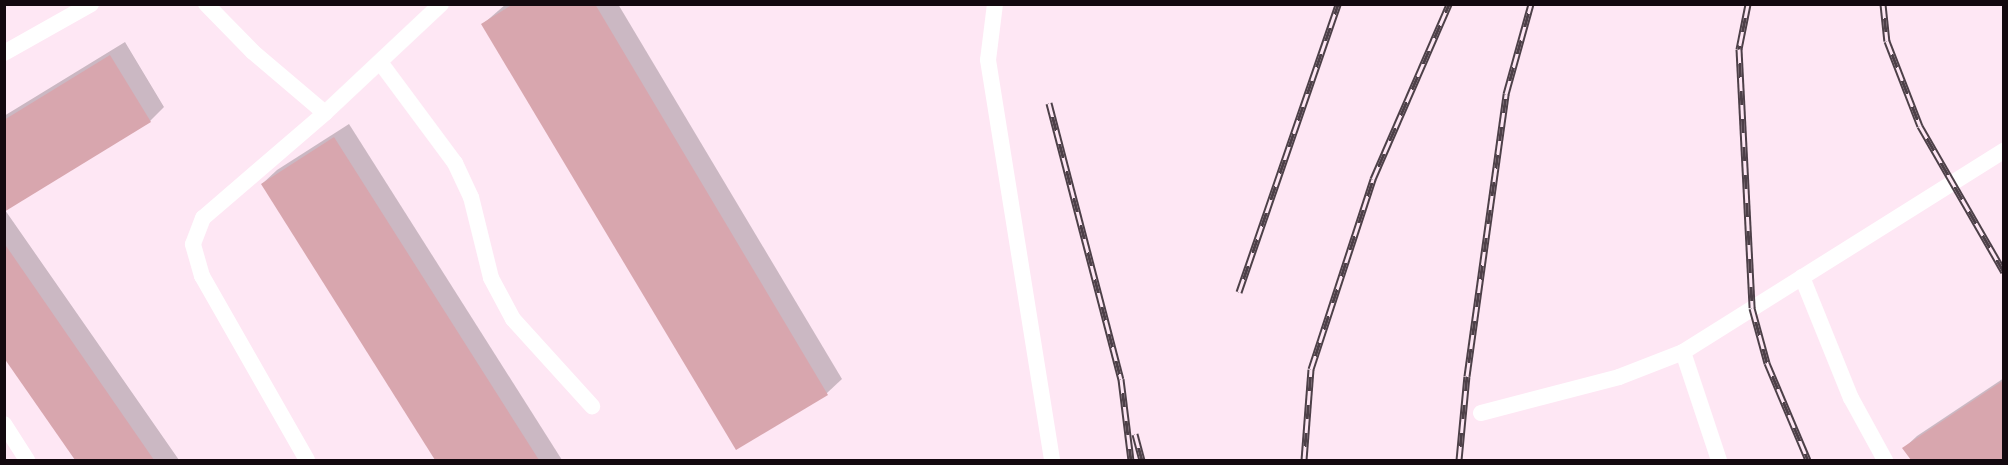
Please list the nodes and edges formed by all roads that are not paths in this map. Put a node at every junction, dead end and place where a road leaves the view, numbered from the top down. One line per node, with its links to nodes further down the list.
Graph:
1 (91, 4): 5 (lane)
2 (206, 4): 7 (lane)
3 (441, 4): 6 (lane)
4 (995, 4): 16 (lane)
5 (4, 53)
6 (380, 62): 7 (lane); 11 (lane)
7 (325, 113): 15 (lane)
8 (2004, 151): 9 (lane)
9 (1802, 277): 10 (lane); 18 (lane)
10 (1683, 352): 12 (lane); 17 (lane)
11 (591, 406)
12 (1480, 413)
13 (4, 424): 14 (lane)
14 (27, 460)
15 (307, 460)
16 (1052, 460)
17 (1719, 460)
18 (1885, 460)

